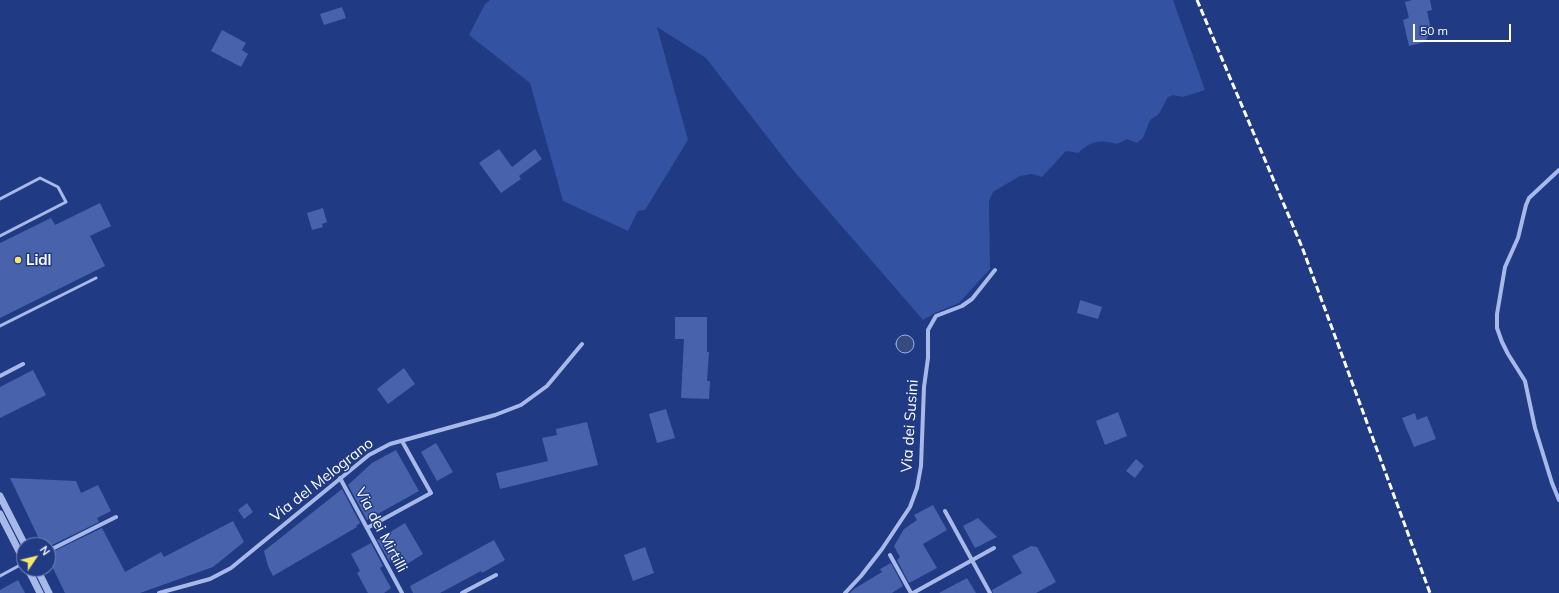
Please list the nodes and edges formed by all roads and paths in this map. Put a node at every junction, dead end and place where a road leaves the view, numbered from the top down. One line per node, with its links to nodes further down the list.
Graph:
1 (1559, 170): 13 (street)
2 (0, 199): 3 (lane)
3 (0, 236)
4 (995, 270): 34 (street, Via dei Susini)
5 (96, 278): 6 (lane)
6 (0, 326)
7 (582, 344): 10 (street, Via del Melograno)
8 (23, 364): 9 (street)
9 (0, 376)
10 (402, 441): 11 (street, Via del Melograno); 17 (street)
11 (340, 478): 17 (street, Via dei Mirtilli); 31 (street, Via del Melograno)
12 (0, 496): 18 (street)
13 (1559, 500)
14 (945, 511): 23 (street)
15 (0, 514): 19 (street)
16 (116, 517): 20 (street)
17 (367, 528): 32 (street, Via dei Mirtilli)
18 (21, 537)
19 (16, 546)
20 (56, 547)
21 (994, 548): 23 (street)
22 (890, 555): 35 (street)
23 (972, 560): 35 (street); 36 (street)
24 (16, 567): 26 (lane)
25 (496, 575): 33 (street)
26 (0, 576)
27 (32, 577): 29 (street)
28 (41, 577): 30 (street)
29 (40, 593)
30 (49, 593)
31 (159, 593)
32 (402, 593)
33 (462, 593)
34 (845, 593)
35 (912, 593)
36 (990, 593)

